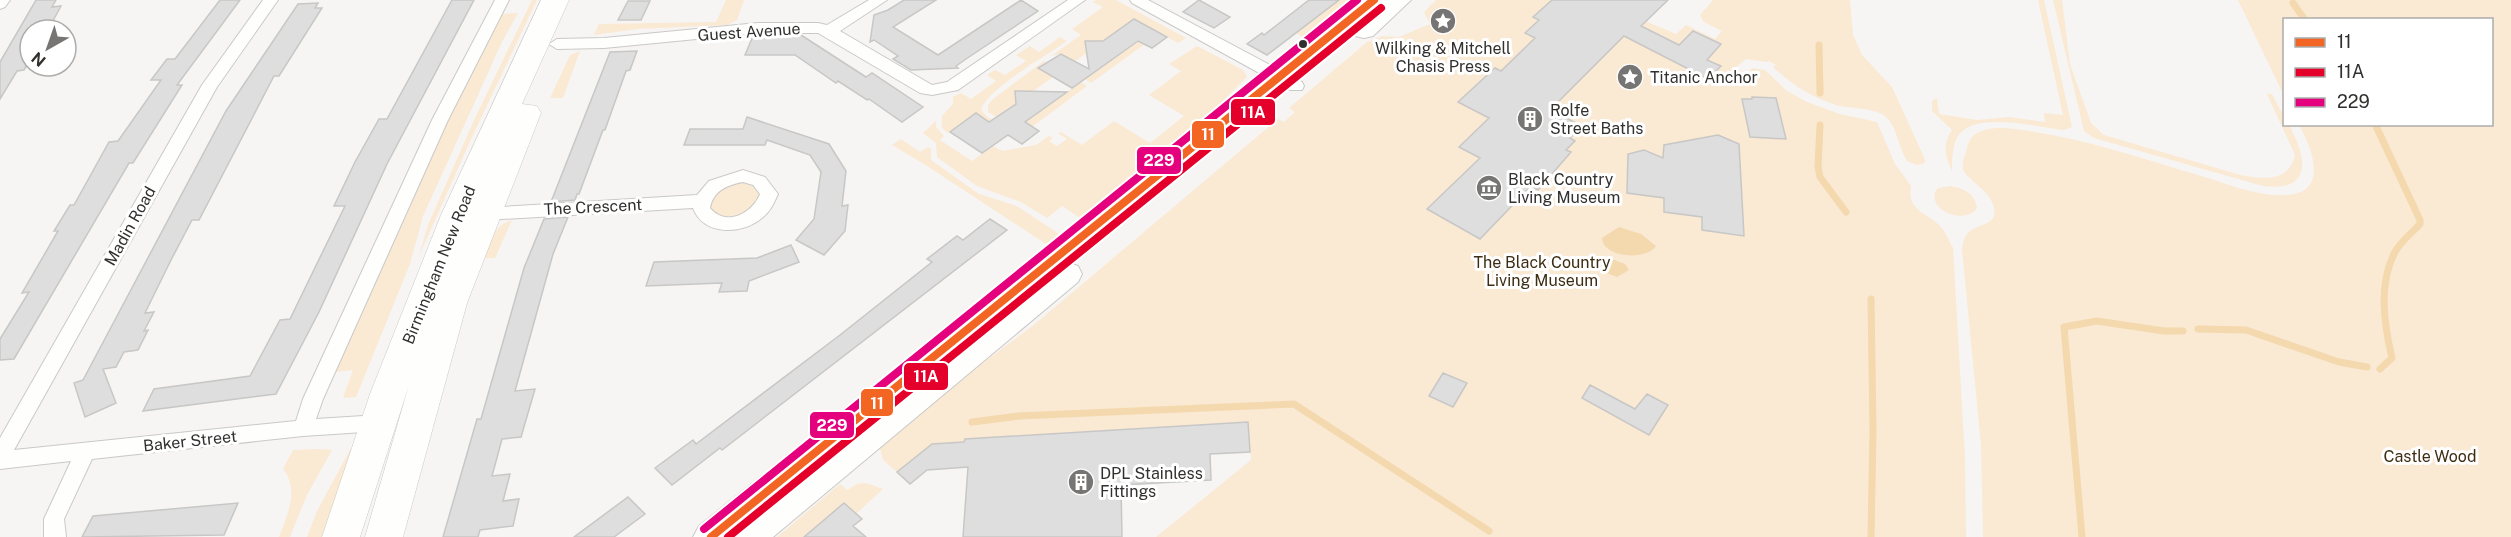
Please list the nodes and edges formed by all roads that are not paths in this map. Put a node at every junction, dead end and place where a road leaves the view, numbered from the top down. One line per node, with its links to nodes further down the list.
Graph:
1 (3, 0): 11 (street)
2 (271, 0): 22 (street, Madin Road)
3 (502, 0): 20 (street)
4 (555, 0): 16 (highway, Birmingham New Road)
5 (578, 0): 13 (highway, Birmingham New Road)
6 (880, 0): 12 (street)
7 (1078, 0): 12 (street, Guest Avenue)
8 (1374, 0): 14 (main road)
9 (1399, 0): 14 (main road)
10 (1144, 1): 14 (street)
11 (0, 4)
12 (830, 31): 13 (street, Guest Avenue)
13 (557, 44): 16 (highway, Birmingham New Road)
14 (1288, 82): 17 (main road)
15 (702, 201): 16 (street, The Crescent)
16 (471, 214): 18 (highway, Birmingham New Road); 19 (highway, Birmingham New Road)
17 (1082, 248): 28 (main road); 29 (main road)
18 (415, 420): 19 (highway); 23 (highway, Birmingham New Road)
19 (379, 423): 20 (street, Baker Street); 25 (highway, Birmingham New Road)
20 (303, 428): 21 (street, Baker Street)
21 (85, 453): 22 (street, Baker Street); 24 (street)
22 (2, 460)
23 (396, 491): 26 (highway); 27 (highway, Birmingham New Road)
24 (55, 537)
25 (341, 537)
26 (376, 537)
27 (384, 537)
28 (711, 537)
29 (748, 537)

